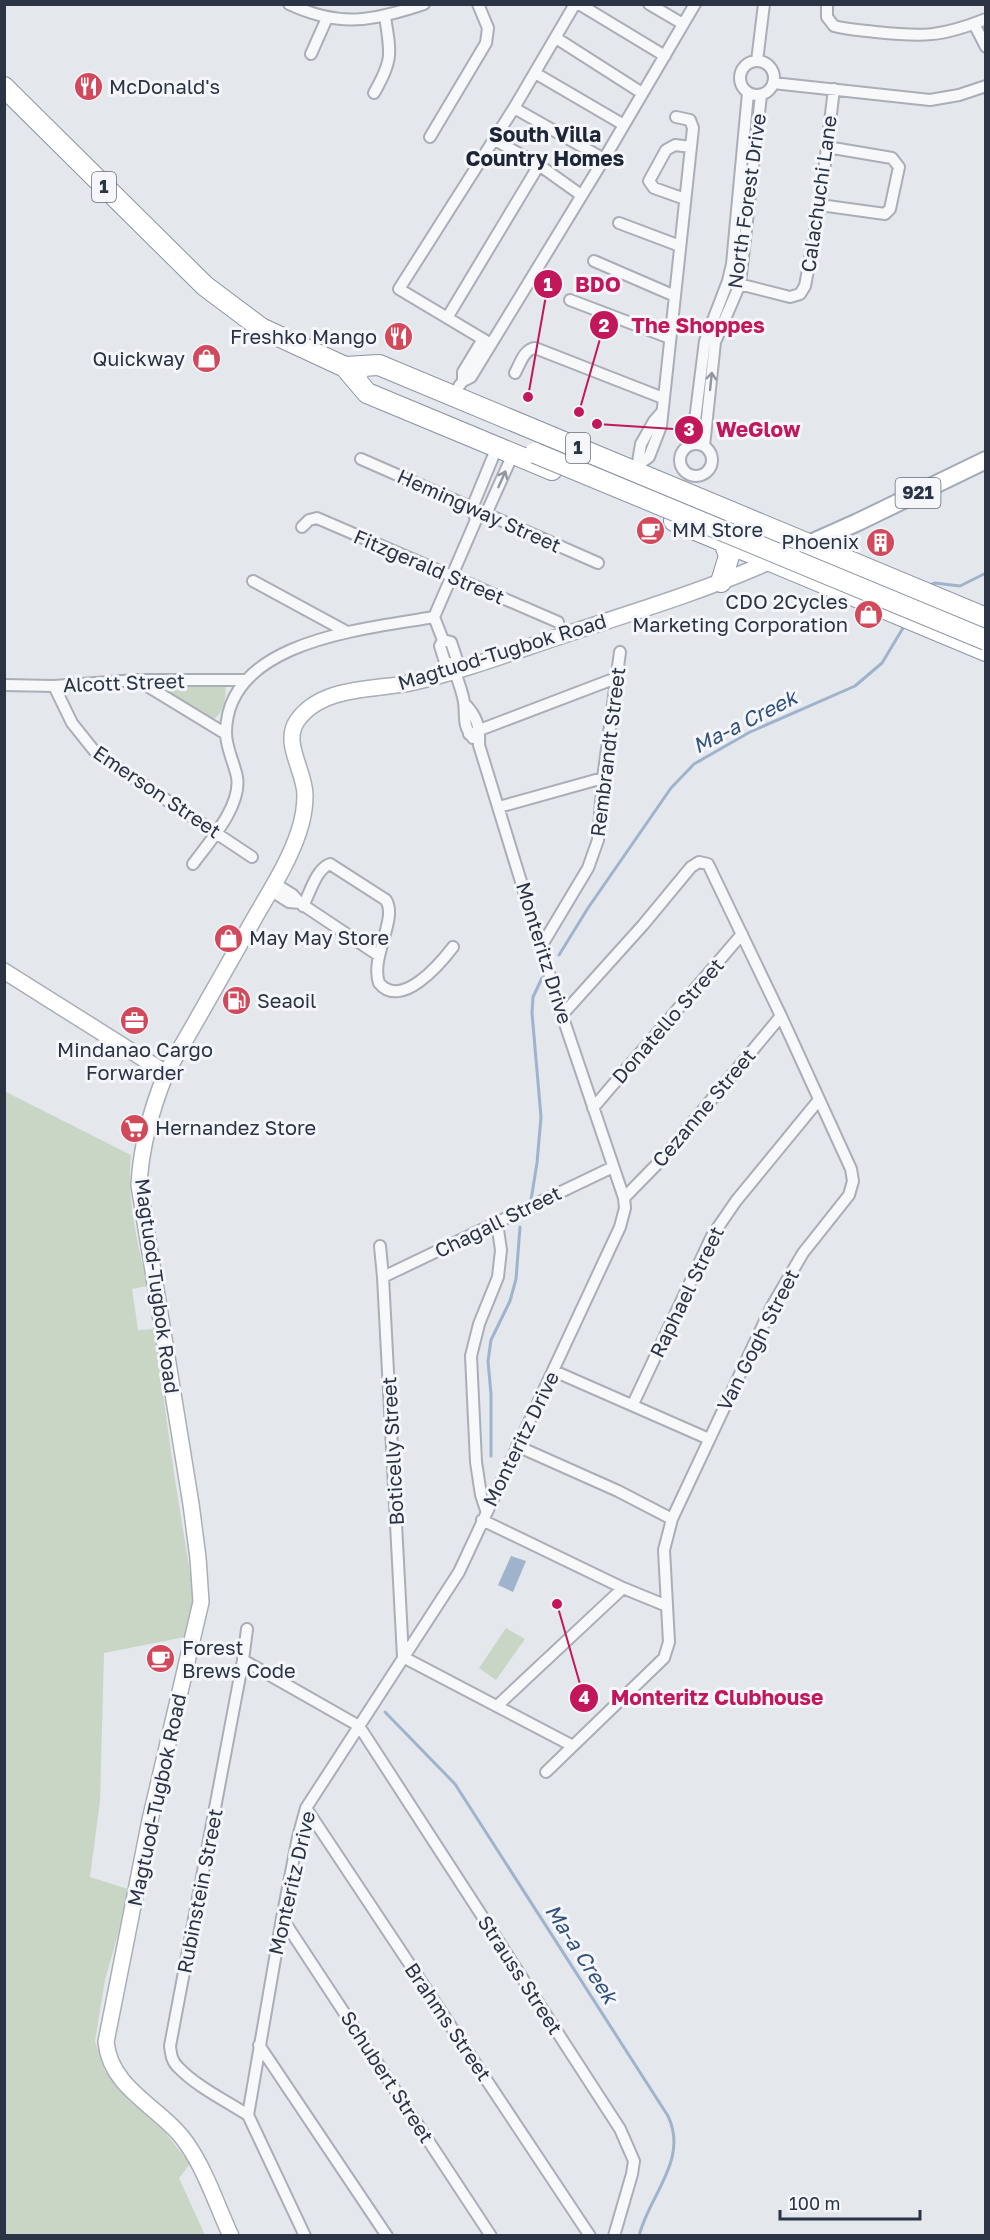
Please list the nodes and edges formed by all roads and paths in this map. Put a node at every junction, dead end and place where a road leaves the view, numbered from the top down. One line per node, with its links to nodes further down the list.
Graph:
1 (290, 4): 10 (street)
2 (424, 4): 9 (street)
3 (478, 4): 31 (street)
4 (577, 4): 14 (street); 17 (street)
5 (649, 4): 12 (street)
6 (695, 4): 12 (street)
7 (764, 4): 18 (street)
8 (827, 4): 13 (street)
9 (385, 17): 10 (street); 24 (street)
10 (327, 18): 16 (street)
11 (986, 20): 13 (street)
12 (683, 24): 17 (street)
13 (974, 24): 15 (street)
14 (556, 38): 19 (street); 25 (street)
15 (986, 47)
16 (311, 54)
17 (665, 56): 25 (street)
18 (757, 61): 20 (street); 26 (street)
19 (535, 73): 28 (street); 30 (street)
20 (773, 83): 23 (street); 27 (street)
21 (986, 86): 23 (street)
22 (4, 87): 50 (highway, 1)
23 (834, 89): 34 (street, Calachuchi Lane)
24 (374, 93)
25 (642, 93): 30 (street)
26 (748, 93): 27 (street); 43 (street, North Forest Drive)
27 (761, 95): 44 (street, North Forest Drive)
28 (514, 108): 32 (street); 35 (street)
29 (676, 117): 33 (street)
30 (624, 125): 35 (street)
31 (430, 137)
32 (495, 140): 36 (street); 47 (street)
33 (691, 147): 38 (street); 38 (street)
34 (827, 147): 39 (street, Calachuchi Lane); 39 (street)
35 (604, 159): 37 (street)
36 (539, 165): 37 (street); 47 (street)
37 (581, 195): 49 (street)
38 (685, 199): 41 (street)
39 (820, 205): 44 (street, Calachuchi Lane)
40 (619, 224): 41 (street)
41 (680, 246): 45 (street)
42 (594, 261): 45 (street)
43 (728, 281): 44 (street, Calachuchi Lane); 54 (street, North Forest Drive)
44 (740, 284): 54 (street, North Forest Drive, one-way to 44)
45 (675, 296): 48 (street)
46 (570, 300): 48 (street)
47 (447, 318): 49 (street)
48 (670, 338): 53 (street)
49 (487, 342): 52 (street)
50 (352, 370): 52 (highway, 1); 58 (highway, 1); 59 (highway, 1)
51 (515, 374): 53 (street)
52 (458, 389): 55 (highway, 1)
53 (663, 398): 62 (street)
54 (702, 411): 56 (street, North Forest Drive); 57 (street, North Forest Drive)
55 (567, 443): 62 (highway, 1); 63 (highway)
56 (692, 444): 57 (street); 64 (street)
57 (704, 446): 64 (street)
58 (537, 447): 91 (highway, 1); 93 (highway, 1, bridge)
59 (505, 451): 63 (highway, 1); 65 (street); 66 (street, one-way to 59)
60 (361, 459): 69 (street, Hemingway Street)
61 (986, 460): 76 (main road, 921)
62 (637, 469): 64 (highway, 1); 67 (highway)
63 (555, 472): 67 (highway, 1)
64 (685, 483): 68 (highway, 1); 72 (highway)
65 (478, 492): 66 (street); 69 (street)
66 (493, 499): 70 (street)
67 (624, 500): 72 (highway, 1)
68 (719, 507): 73 (highway, 1); 75 (highway)
69 (472, 508): 70 (street, Hemingway Street); 71 (street)
70 (486, 514): 71 (street); 79 (street, Hemingway Street)
71 (476, 519): 80 (street)
72 (670, 519): 75 (highway, 1)
73 (750, 520): 75 (highway); 76 (highway, 1)
74 (302, 526): 80 (street, Fitzgerald Street)
75 (723, 542): 78 (highway, 1); 83 (highway)
76 (809, 544): 77 (highway, 1); 78 (main road)
77 (847, 560): 81 (highway, 1); 84 (highway)
78 (771, 561): 83 (main road, Magtuod-Tugbok Road); 84 (highway, 1)
79 (598, 563)
80 (452, 576): 87 (street); 89 (street, Fitzgerald Street)
81 (890, 578): 85 (highway, 1); 86 (highway)
82 (253, 581): 92 (street)
83 (721, 582): 95 (main road, Magtuod-Tugbok Road)
84 (835, 588): 86 (highway, 1)
85 (935, 597): 88 (highway, 1); 90 (highway)
86 (878, 606): 90 (highway, 1)
87 (434, 617): 92 (street); 95 (street)
88 (985, 618): 93 (highway)
89 (558, 622)
90 (924, 625): 93 (highway, 1)
91 (986, 628)
92 (347, 632): 98 (street)
93 (981, 646)
94 (620, 652): 96 (street, Rembrandt Street)
95 (453, 667): 101 (street); 108 (main road, Magtuod-Tugbok Road)
96 (616, 678): 101 (street); 103 (street, Rembrandt Street)
97 (137, 680): 98 (street, Alcott Street); 100 (street, Alcott Street); 102 (street)
98 (244, 681): 102 (street)
99 (4, 685): 100 (street, Alcott Street)
100 (54, 686): 105 (street, Emerson Street)
101 (474, 732): 104 (street, Monteritz Drive)
102 (226, 734): 105 (street)
103 (603, 778): 104 (street); 111 (street, Rembrandt Street)
104 (499, 807): 111 (street, Monteritz Drive)
105 (216, 832): 106 (street, Emerson Street); 107 (street)
106 (252, 857)
107 (193, 864)
108 (272, 887): 109 (street); 117 (main road, Magtuod-Tugbok Road)
109 (302, 905): 113 (street); 113 (street)
110 (742, 934): 115 (street, Van Gogh Street); 116 (street, Van Gogh Street); 119 (street, Donatello Street)
111 (542, 945): 115 (street, Monteritz Drive)
112 (453, 947): 113 (street)
113 (378, 955)
114 (4, 971): 117 (main road)
115 (562, 1015): 119 (street, Monteritz Drive)
116 (781, 1016): 118 (street, Van Gogh Street); 121 (street, Cezanne Street)
117 (166, 1073): 144 (main road, Magtuod-Tugbok Road)
118 (819, 1101): 126 (street, Raphael Street); 127 (street, Van Gogh Street)
119 (593, 1108): 120 (street, Monteritz Drive)
120 (613, 1167): 121 (street, Monteritz Drive); 122 (street, Chagall Street)
121 (624, 1198): 125 (street, Monteritz Drive)
122 (497, 1223): 124 (street, Chagall Street); 129 (street)
123 (380, 1246): 124 (street, Boticelly Street)
124 (384, 1277): 134 (street, Boticelly Street)
125 (554, 1371): 126 (street); 128 (street, Monteritz Drive)
126 (633, 1404): 127 (street)
127 (709, 1439): 130 (street, Van Gogh Street)
128 (518, 1446): 129 (street, Monteritz Drive); 130 (street)
129 (484, 1515): 131 (street); 134 (street, Monteritz Drive)
130 (672, 1519): 132 (street, Van Gogh Street)
131 (623, 1588): 132 (street); 136 (street)
132 (667, 1606): 138 (street, Van Gogh Street)
133 (247, 1629): 135 (street, Rubinstein Street)
134 (403, 1657): 136 (street); 137 (street, Monteritz Drive)
135 (243, 1660): 137 (street); 143 (street, Rubinstein Street)
136 (497, 1706): 138 (street)
137 (359, 1726): 140 (street, Monteritz Drive); 149 (street, Strauss Street)
138 (571, 1745): 139 (street, Van Gogh Street)
139 (546, 1772)
140 (306, 1808): 141 (street, Monteritz Drive); 148 (street, Brahms Street)
141 (282, 1918): 142 (street, Monteritz Drive); 147 (street, Schubert Street)
142 (259, 2045): 143 (street, Monteritz Drive); 146 (street)
143 (248, 2115): 145 (street)
144 (231, 2235)
145 (305, 2235)
146 (387, 2235)
147 (491, 2235)
148 (590, 2235)
149 (614, 2235)

